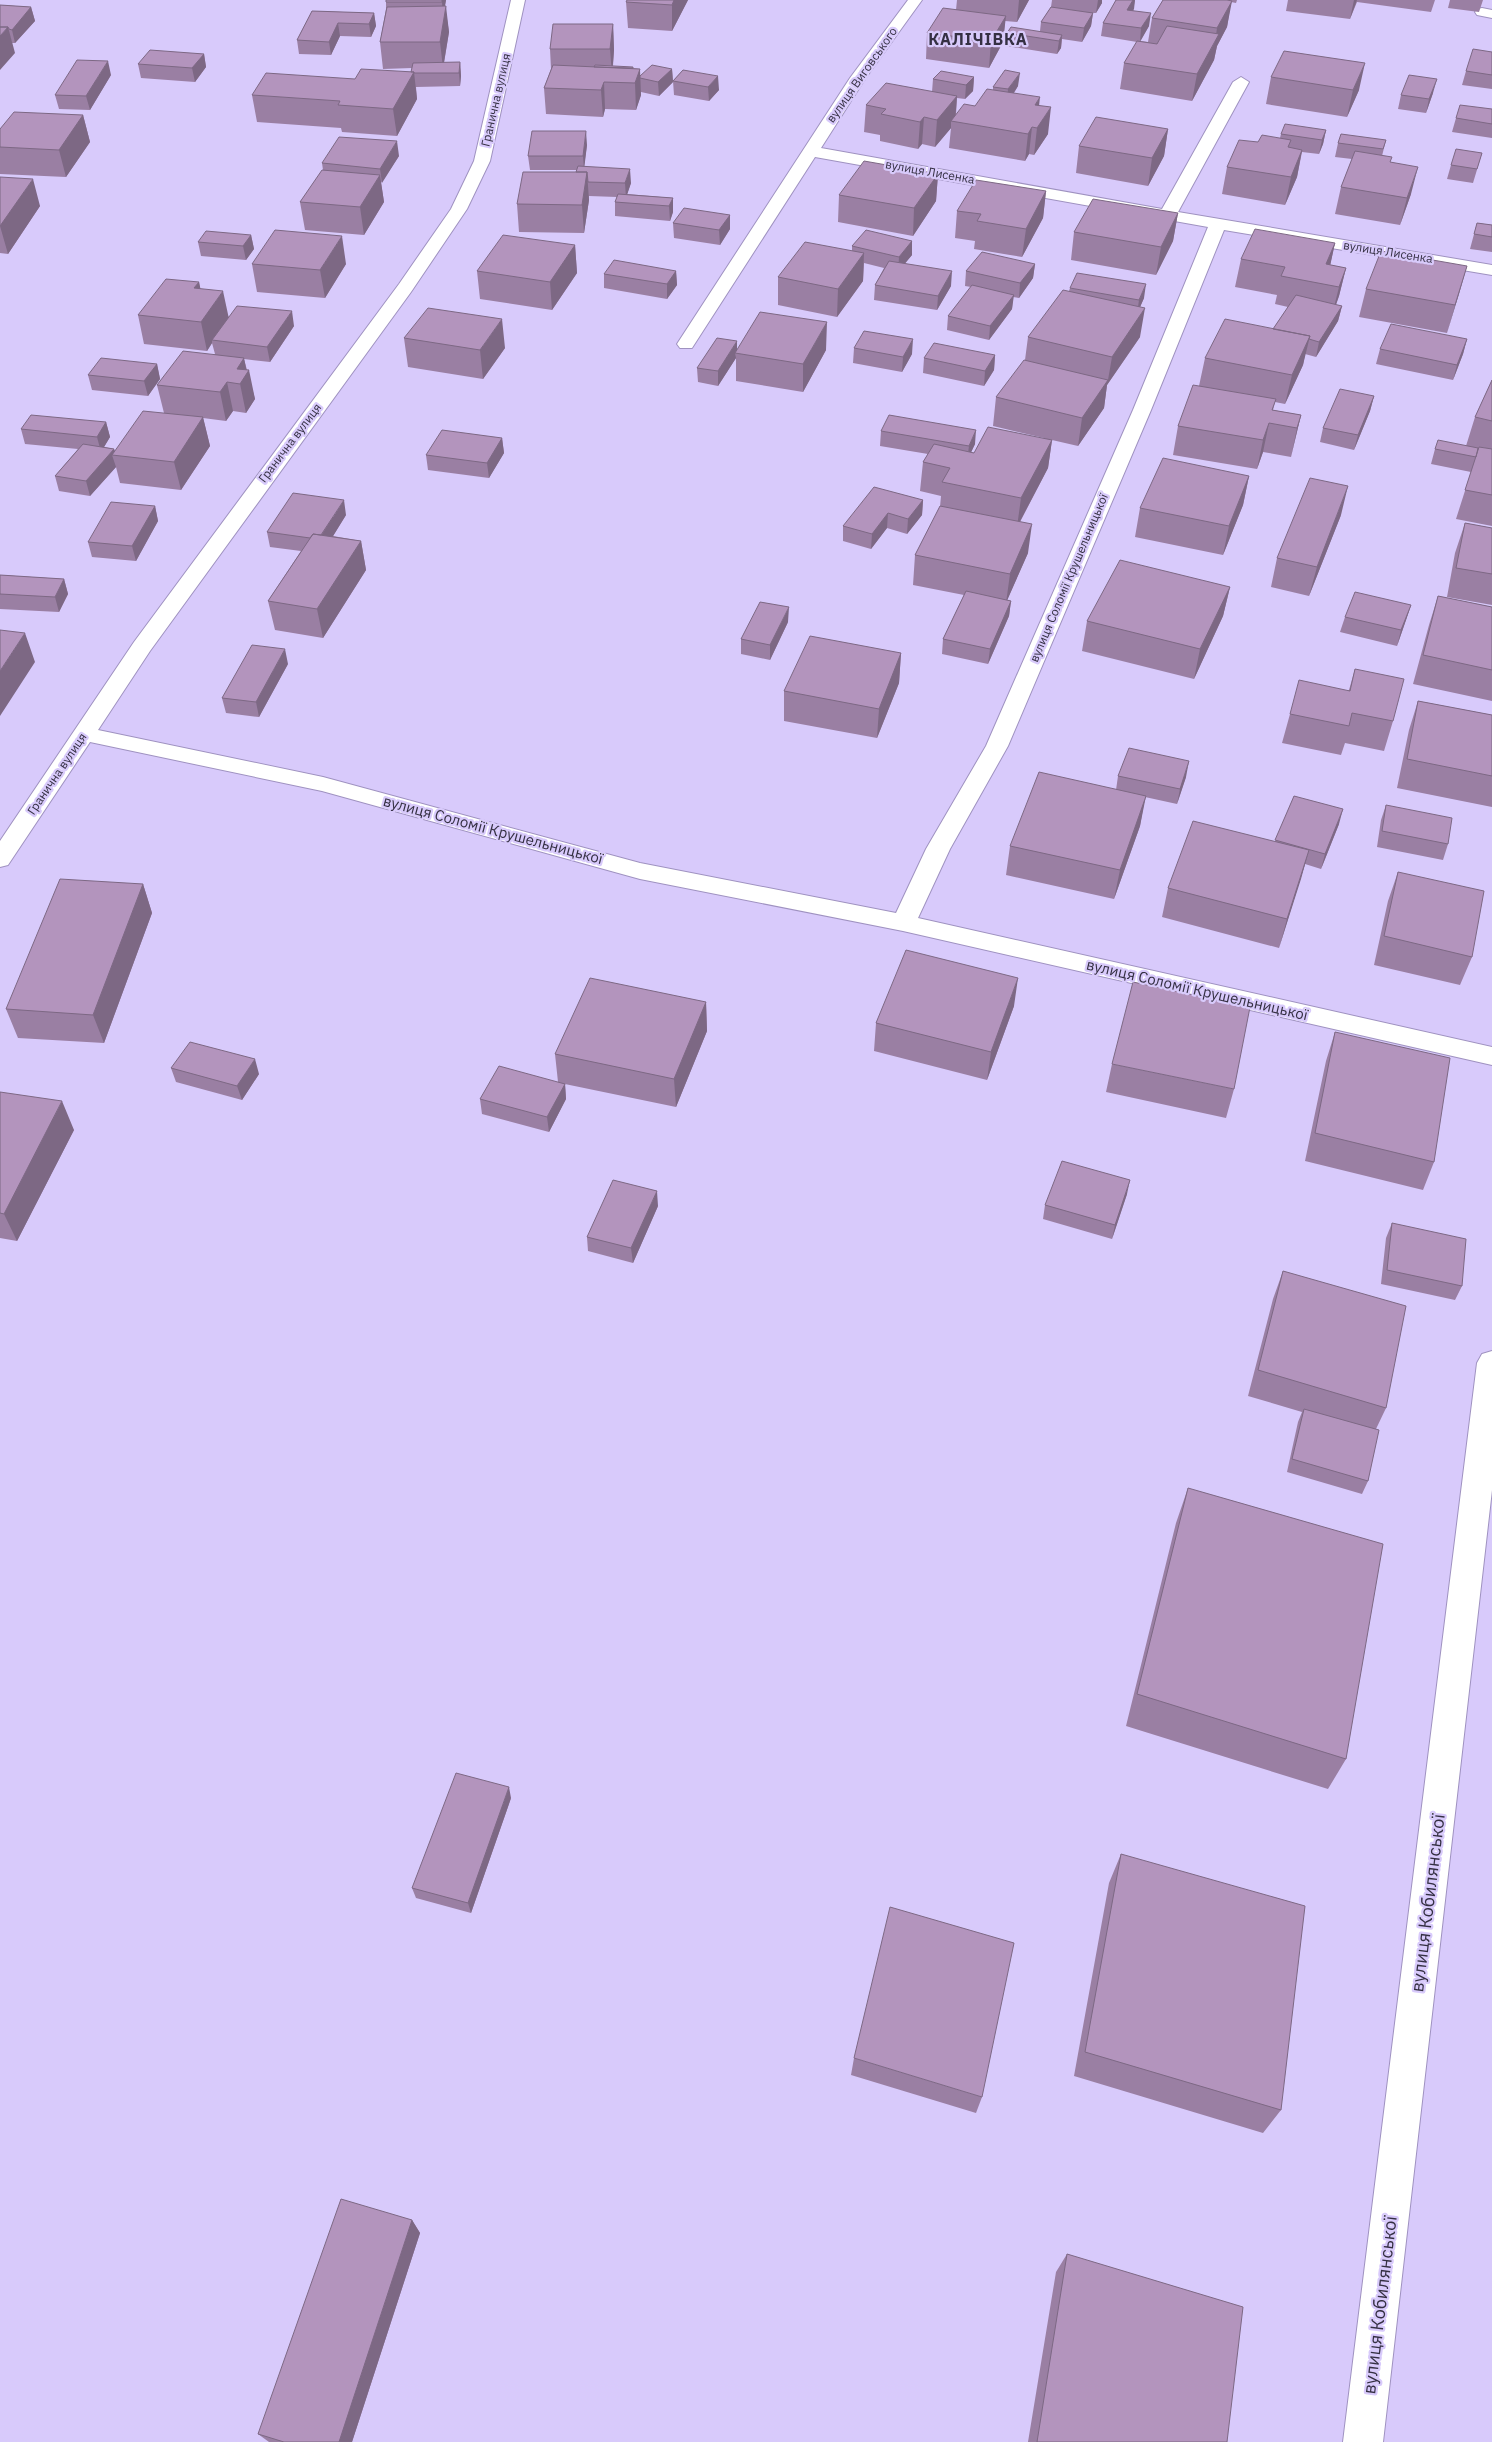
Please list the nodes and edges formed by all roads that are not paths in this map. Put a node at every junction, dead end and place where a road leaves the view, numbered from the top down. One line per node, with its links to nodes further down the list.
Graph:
1 (518, 0): 9 (street, Гранична вулиця)
2 (914, 0): 4 (street, вулиця Виговського)
3 (1241, 82): 5 (street)
4 (810, 151): 5 (street, вулиця Лисенка); 8 (street, вулиця Виговського)
5 (1168, 214): 6 (street, вулиця Лисенка)
6 (1218, 224): 7 (street, вулиця Лисенка); 11 (street, вулиця Соломії Крушельницької)
7 (1492, 270)
8 (686, 344)
9 (84, 734): 10 (street, Гранична вулиця); 11 (street, вулиця Соломії Крушельницької)
10 (0, 858)
11 (903, 923): 12 (street, вулиця Соломії Крушельницької)
12 (1492, 1056)
13 (1492, 1363): 14 (street, вулиця Кобилянської)
14 (1364, 2442)

